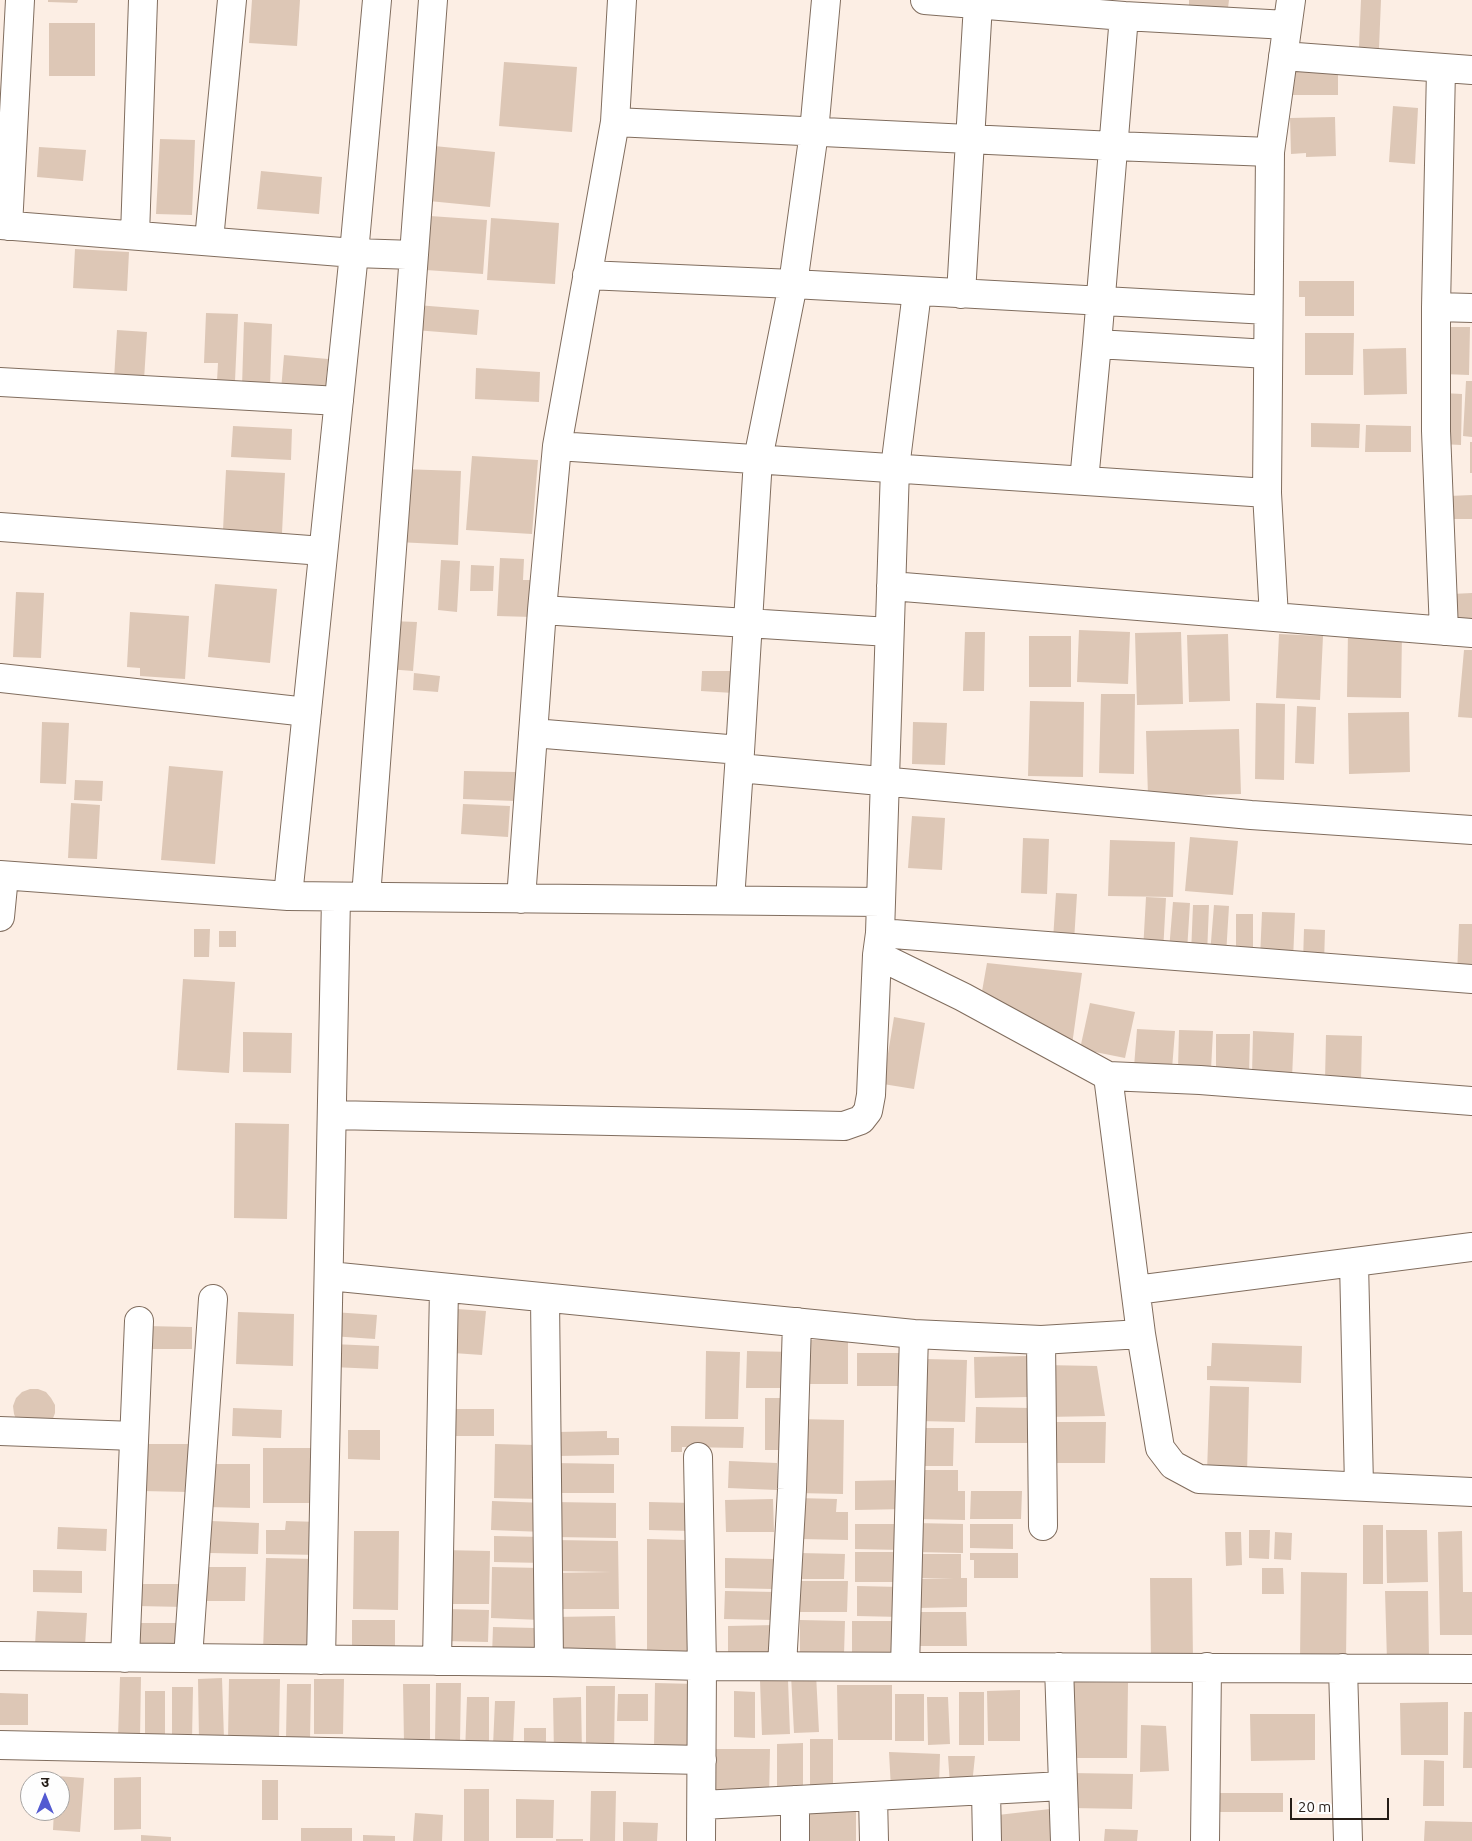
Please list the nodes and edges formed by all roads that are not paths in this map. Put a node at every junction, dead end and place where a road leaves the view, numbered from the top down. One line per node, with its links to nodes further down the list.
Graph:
1 (20, 0): 20 (street)
2 (143, 0): 21 (street)
3 (232, 0): 22 (street)
4 (377, 0): 23 (street)
5 (434, 0): 24 (street)
6 (622, 0): 15 (street)
7 (826, 0): 16 (street)
8 (926, 0): 9 (street)
9 (978, 4): 11 (street); 17 (street)
10 (1289, 12): 11 (street); 12 (street)
11 (1124, 16): 18 (street)
12 (1283, 56): 13 (street); 19 (street)
13 (1441, 69): 14 (street); 30 (street)
14 (1472, 70)
15 (615, 122): 16 (street); 25 (street)
16 (814, 132): 17 (street); 26 (street)
17 (970, 139): 18 (street); 28 (street)
18 (1114, 146): 19 (street); 29 (street)
19 (1270, 152): 32 (street)
20 (4, 225): 21 (street)
21 (135, 235): 22 (street)
22 (209, 240): 23 (street)
23 (354, 253): 24 (street); 36 (street)
24 (414, 255): 60 (street)
25 (587, 275): 26 (street); 37 (street)
26 (793, 284): 27 (street); 38 (street)
27 (917, 292): 28 (street); 39 (street)
28 (961, 294): 29 (street)
29 (1100, 302): 32 (street); 33 (street)
30 (1436, 307): 31 (street); 48 (street)
31 (1472, 308)
32 (1268, 310): 34 (street)
33 (1098, 344): 34 (street); 40 (street)
34 (1268, 354): 41 (street)
35 (0, 382): 36 (street)
36 (339, 401): 43 (street)
37 (557, 446): 38 (street); 45 (street)
38 (758, 459): 39 (street); 47 (street)
39 (895, 468): 40 (street); 44 (street)
40 (1084, 481): 41 (street)
41 (1267, 494): 46 (street)
42 (0, 527): 43 (street)
43 (323, 551): 52 (street)
44 (891, 586): 46 (street); 49 (street)
45 (542, 610): 47 (street); 53 (street)
46 (1274, 617): 48 (street)
47 (748, 623): 49 (street); 54 (street)
48 (1444, 631): 50 (street)
49 (889, 632): 55 (street)
50 (1472, 633)
51 (0, 678): 52 (street)
52 (307, 712): 58 (street)
53 (533, 733): 54 (street); 61 (street)
54 (740, 759): 55 (street); 62 (street)
55 (885, 783): 56 (street); 63 (street)
56 (1472, 830)
57 (2, 876): 58 (street); 64 (street)
58 (288, 896): 59 (street)
59 (336, 897): 60 (street); 69 (street)
60 (366, 897): 61 (street)
61 (521, 899): 62 (street)
62 (730, 900): 63 (street)
63 (881, 902): 65 (street)
64 (0, 917)
65 (878, 944): 66 (street); 67 (street); 69 (street)
66 (1472, 979)
67 (1108, 1076): 68 (street); 74 (street)
68 (1472, 1101)
69 (332, 1115): 72 (street)
70 (1472, 1247): 71 (street)
71 (1354, 1262): 74 (street); 85 (street)
72 (329, 1276): 73 (street); 91 (street)
73 (444, 1288): 75 (street); 92 (street)
74 (1136, 1290): 80 (street)
75 (545, 1298): 78 (street); 93 (street)
76 (213, 1299): 90 (street)
77 (139, 1321): 83 (street)
78 (797, 1322): 79 (street); 95 (street)
79 (914, 1334): 81 (street); 96 (street)
80 (1141, 1334): 81 (street); 85 (street)
81 (1041, 1340): 87 (street)
82 (0, 1431): 83 (street)
83 (134, 1436): 89 (street)
84 (698, 1456): 94 (street)
85 (1359, 1486): 86 (street)
86 (1472, 1492)
87 (1043, 1526)
88 (0, 1656): 89 (street)
89 (125, 1658): 90 (street)
90 (188, 1658): 91 (street)
91 (321, 1660): 92 (street)
92 (437, 1661): 93 (street)
93 (549, 1662): 94 (street)
94 (702, 1666): 95 (street); 102 (street)
95 (782, 1666): 96 (street)
96 (906, 1667): 97 (street)
97 (1059, 1667): 98 (street); 103 (street)
98 (1207, 1667): 99 (street); 113 (street)
99 (1343, 1668): 100 (street); 114 (street)
100 (1472, 1669)
101 (0, 1745): 102 (street)
102 (702, 1760): 107 (street)
103 (1063, 1786): 104 (street); 112 (street)
104 (986, 1790): 105 (street); 111 (street)
105 (873, 1796): 106 (street); 110 (street)
106 (795, 1800): 107 (street); 109 (street)
107 (702, 1805): 108 (street)
108 (701, 1841)
109 (795, 1841)
110 (874, 1841)
111 (987, 1841)
112 (1064, 1841)
113 (1205, 1841)
114 (1348, 1841)

